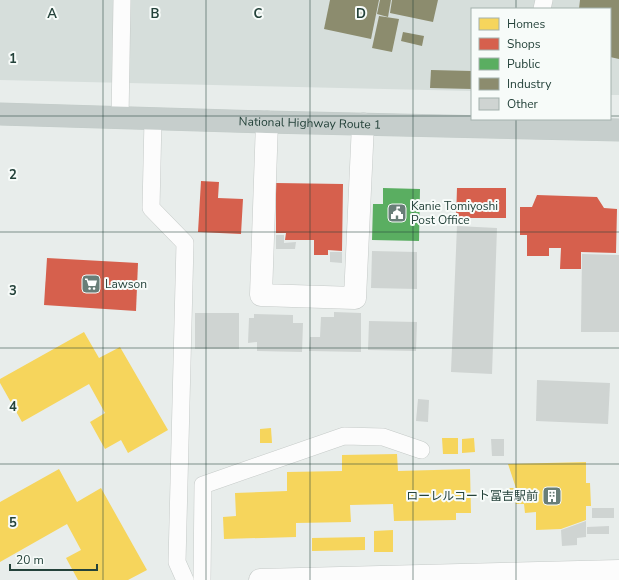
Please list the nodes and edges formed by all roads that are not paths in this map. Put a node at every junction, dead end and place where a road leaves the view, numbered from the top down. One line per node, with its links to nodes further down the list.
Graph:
1 (122, 0): 3 (lane)
2 (0, 114): 3 (highway, National Highway Route 1)
3 (120, 118): 4 (highway, National Highway Route 1)
4 (154, 119): 5 (highway, National Highway Route 1); 11 (lane)
5 (267, 122): 6 (highway, National Highway Route 1); 6 (street)
6 (363, 124): 7 (highway, National Highway Route 1)
7 (527, 124): 8 (highway, National Highway Route 1)
8 (619, 130)
9 (421, 450): 12 (lane)
10 (619, 571): 13 (street)
11 (185, 580)
12 (202, 580)
13 (260, 580)

